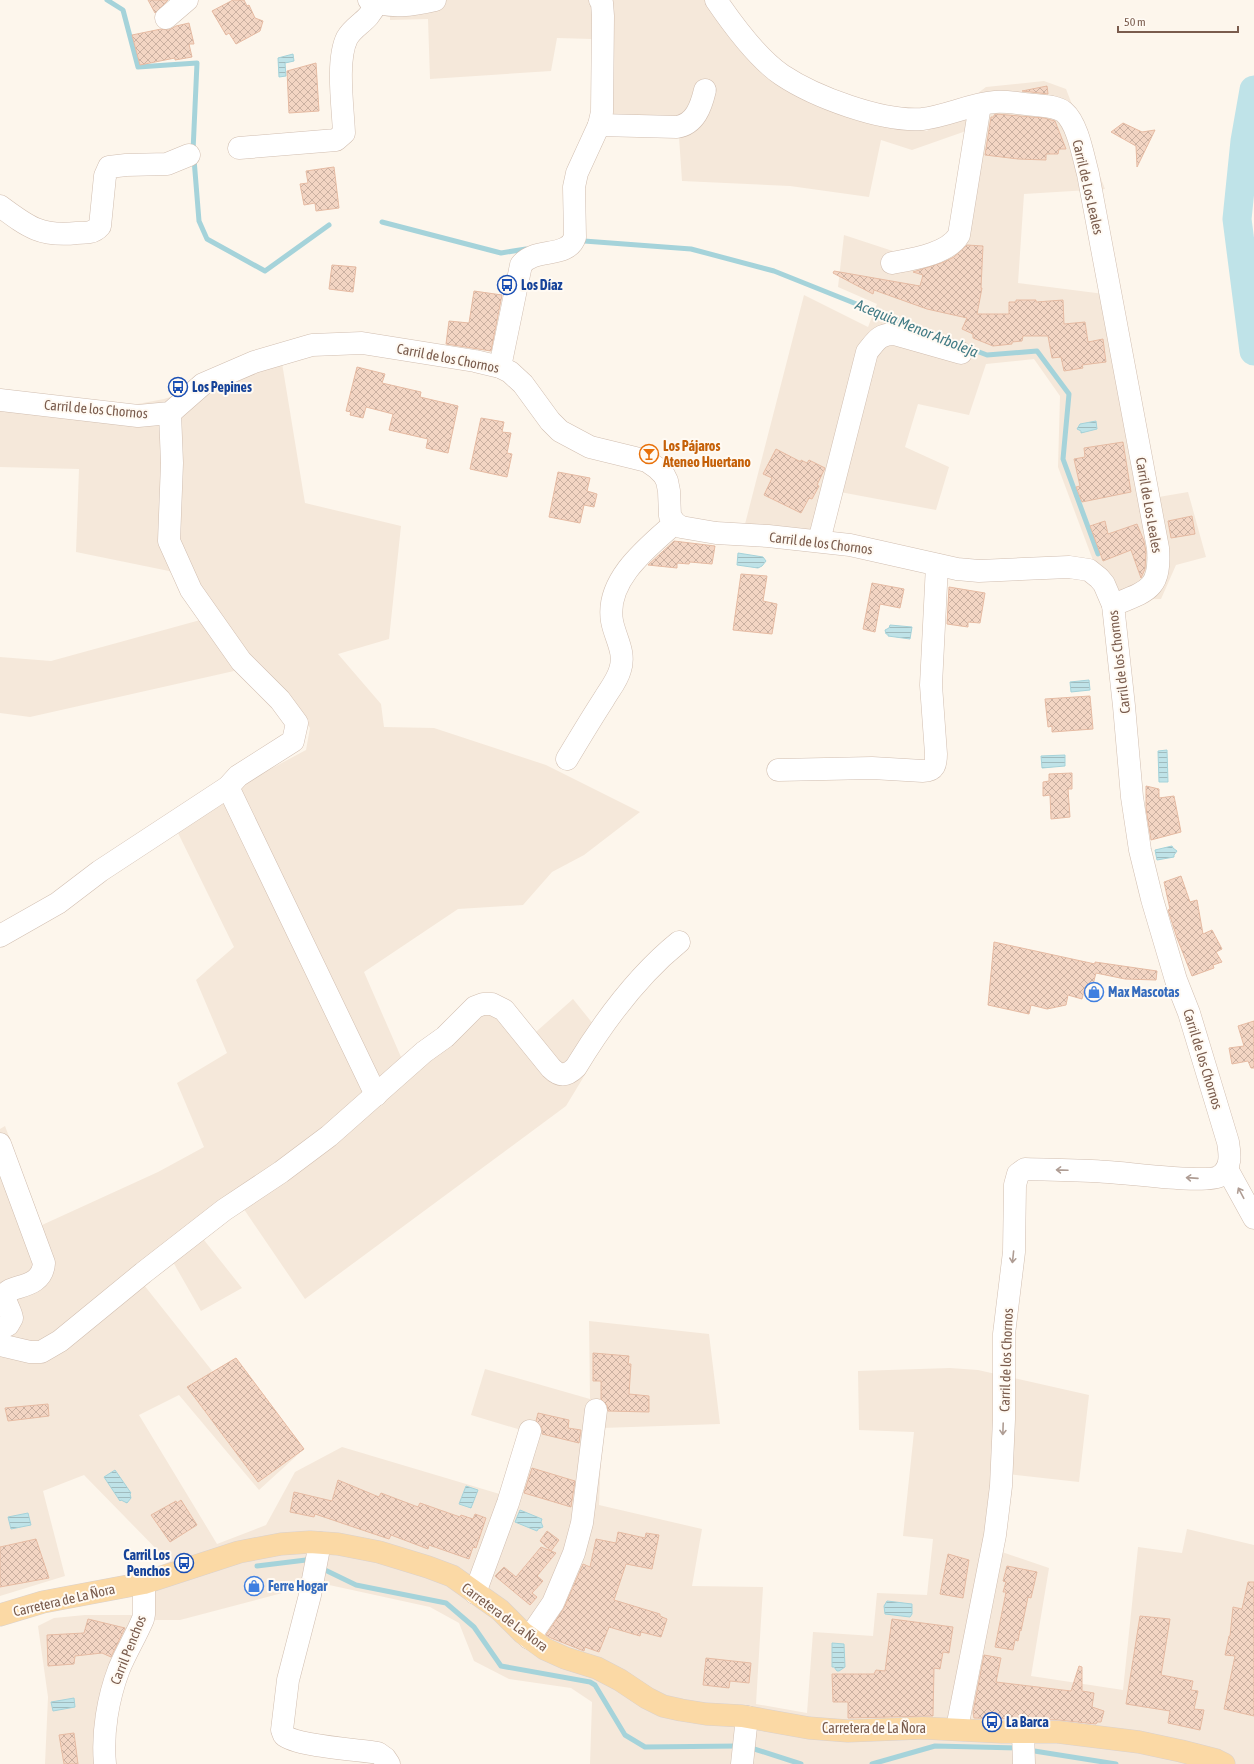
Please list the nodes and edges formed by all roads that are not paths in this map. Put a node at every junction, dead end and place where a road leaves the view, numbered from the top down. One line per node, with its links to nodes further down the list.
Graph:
1 (186, 0): 6 (street)
2 (435, 0): 5 (street)
3 (600, 0): 9 (street)
4 (716, 0): 8 (street, Carril de Los Leales)
5 (373, 1): 10 (street)
6 (166, 18)
7 (705, 90): 9 (street)
8 (980, 105): 13 (street); 21 (street, Carril de Los Leales)
9 (599, 125): 15 (street)
10 (239, 148)
11 (189, 155): 12 (street)
12 (0, 206)
13 (892, 263)
14 (961, 353): 19 (street)
15 (500, 367): 17 (street, Carril de los Chornos); 18 (street, Carril de los Chornos)
16 (0, 400): 17 (street, Carril de los Chornos)
17 (170, 413): 24 (street)
18 (675, 523): 19 (street, Carril de los Chornos); 22 (street)
19 (819, 541): 20 (street, Carril de los Chornos)
20 (937, 565): 21 (street, Carril de los Chornos); 23 (street)
21 (1113, 605): 29 (street, Carril de los Chornos)
22 (567, 759)
23 (778, 770)
24 (228, 787): 25 (street); 27 (street)
25 (0, 936)
26 (679, 942): 27 (street)
27 (376, 1096): 32 (street)
28 (0, 1144): 31 (street)
29 (1227, 1169): 30 (street, one-way to 29); 41 (street, Carril de los Chornos, one-way to 41)
30 (1254, 1218)
31 (4, 1327): 32 (street)
32 (9, 1348)
33 (596, 1410): 39 (street)
34 (530, 1431): 37 (street)
35 (317, 1558): 36 (main road, Carretera de La Ñora); 37 (main road, Carretera de La Ñora); 45 (street)
36 (144, 1583): 38 (main road, Carretera de La Ñora); 44 (street, Carril Penchos)
37 (475, 1593): 39 (main road, Carretera de La Ñora)
38 (0, 1615)
39 (530, 1638): 40 (main road, Carretera de La Ñora)
40 (747, 1718): 41 (main road, Carretera de La Ñora); 43 (street)
41 (957, 1728): 42 (main road, Carretera de La Ñora)
42 (1024, 1748): 46 (main road, Carretera de La Ñora)
43 (744, 1752)
44 (105, 1764)
45 (390, 1764)
46 (1224, 1764)

